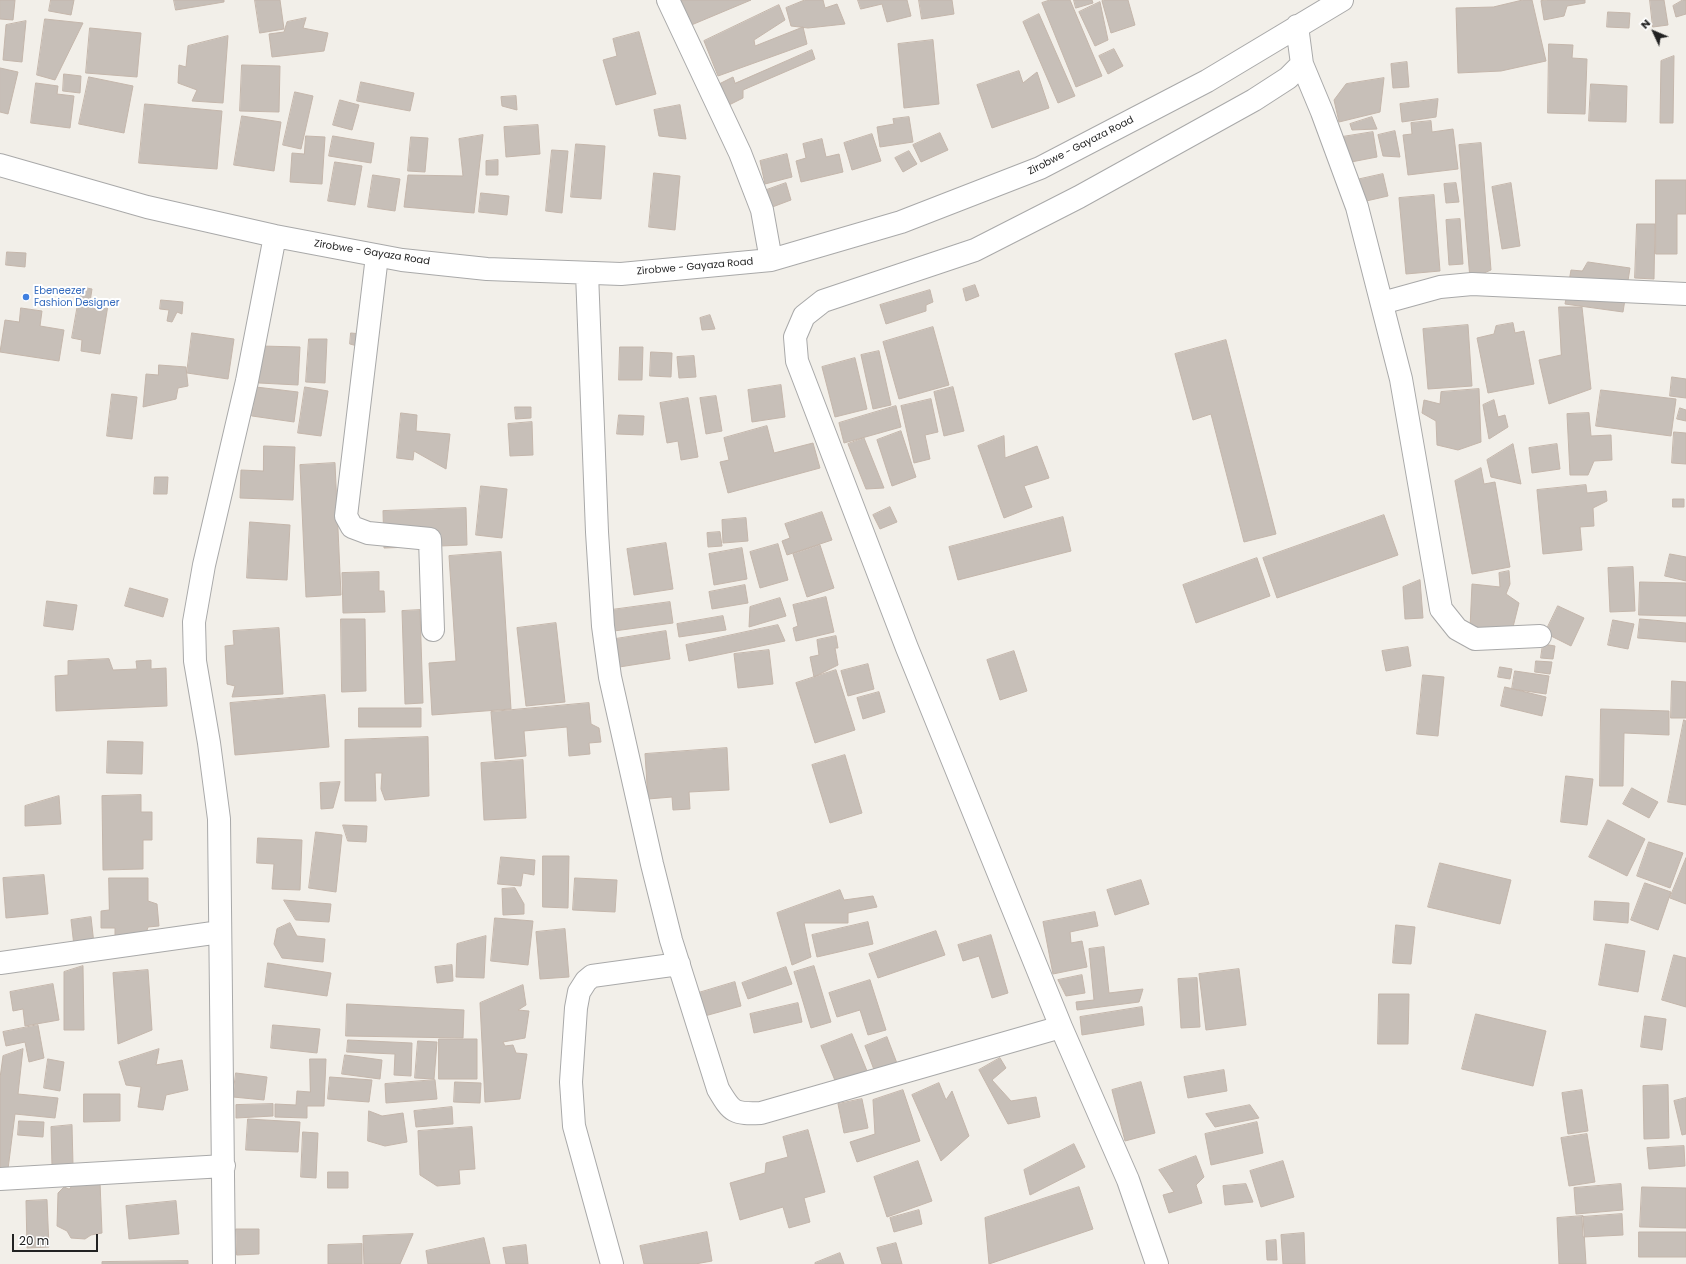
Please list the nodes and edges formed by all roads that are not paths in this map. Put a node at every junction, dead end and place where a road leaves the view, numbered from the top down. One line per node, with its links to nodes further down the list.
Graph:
1 (668, 0): 8 (street)
2 (1342, 0): 3 (street, Zirobwe - Gayaza Road)
3 (1297, 26): 4 (street); 8 (street, Zirobwe - Gayaza Road)
4 (1302, 64): 11 (street); 17 (street)
5 (0, 164): 6 (street, Zirobwe - Gayaza Road)
6 (275, 236): 7 (street, Zirobwe - Gayaza Road); 14 (street)
7 (377, 256): 9 (street, Zirobwe - Gayaza Road); 12 (street)
8 (771, 260): 9 (street, Zirobwe - Gayaza Road)
9 (586, 273): 16 (street)
10 (1686, 294): 11 (street)
11 (1382, 303): 13 (street)
12 (433, 630)
13 (1540, 636)
14 (220, 932): 15 (street); 18 (street)
15 (0, 963)
16 (679, 964): 17 (street); 21 (street)
17 (1061, 1027): 22 (street)
18 (224, 1166): 19 (street); 20 (street)
19 (0, 1179)
20 (224, 1264)
21 (612, 1264)
22 (1157, 1264)

